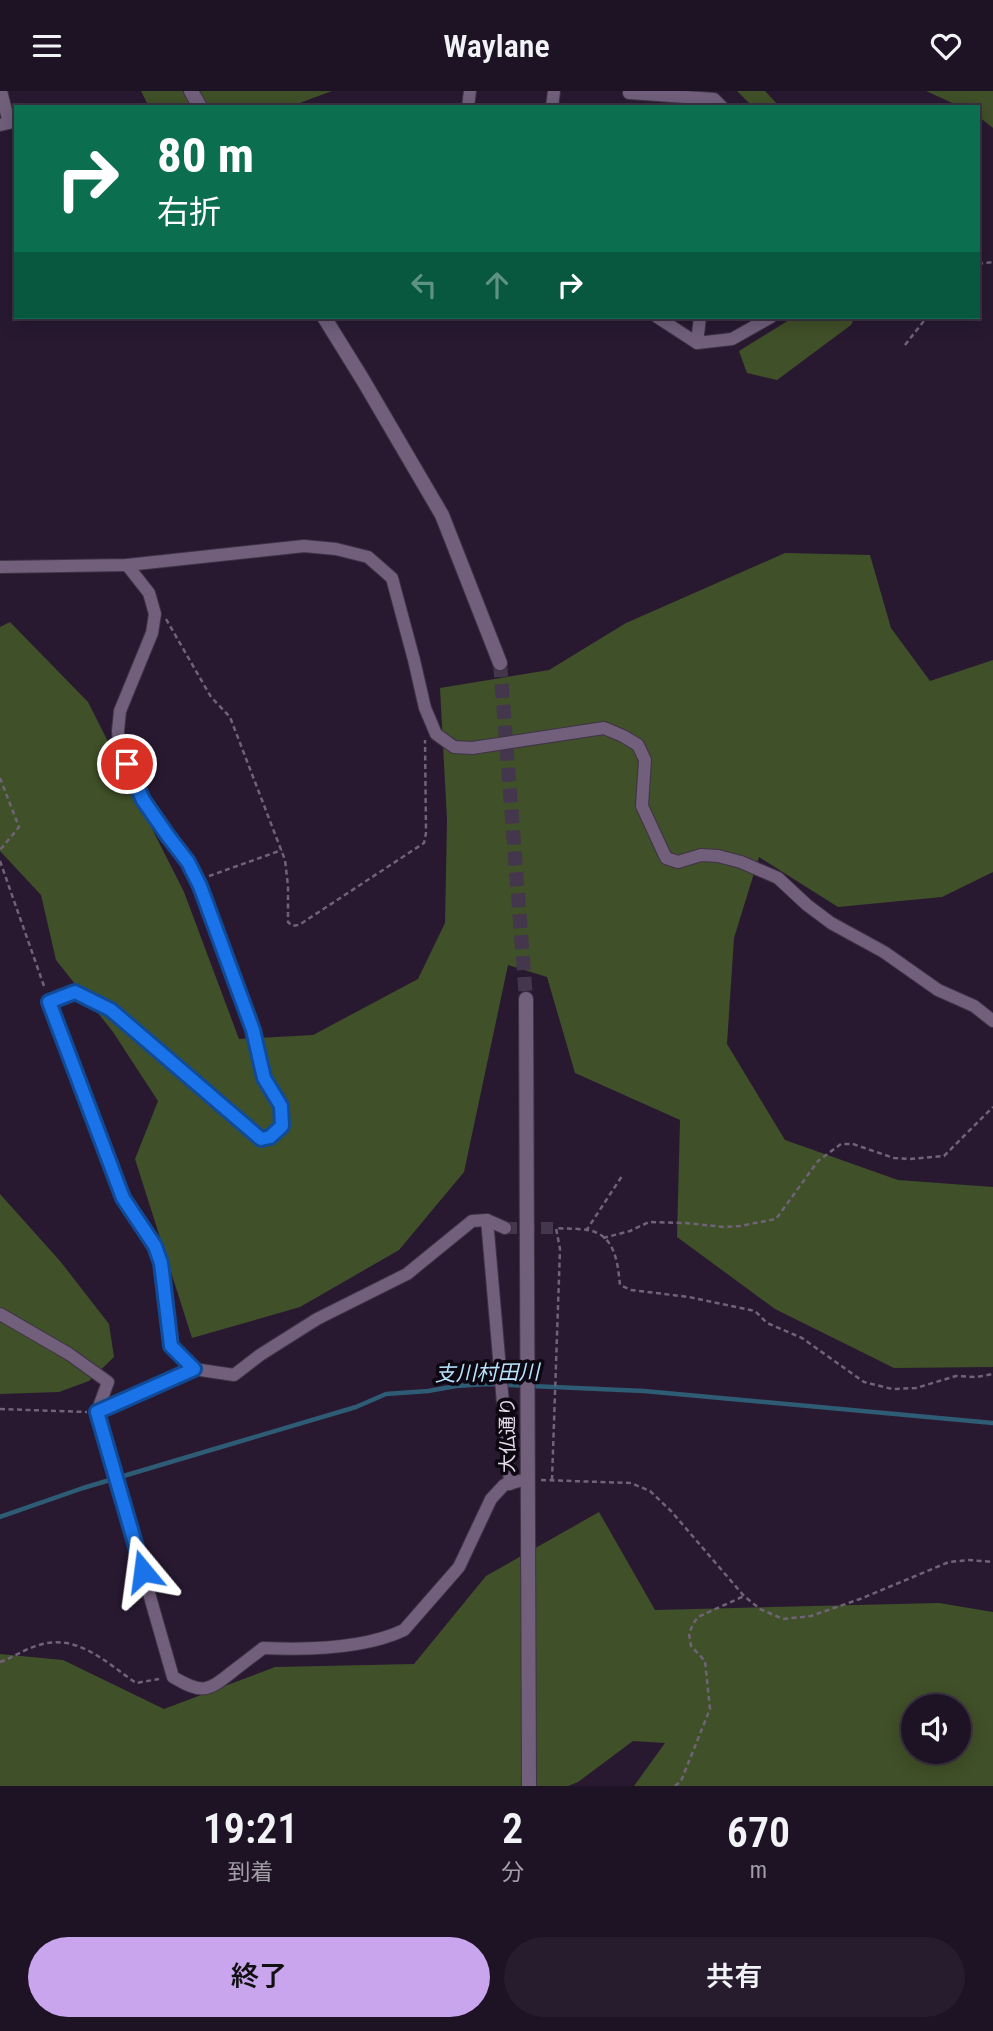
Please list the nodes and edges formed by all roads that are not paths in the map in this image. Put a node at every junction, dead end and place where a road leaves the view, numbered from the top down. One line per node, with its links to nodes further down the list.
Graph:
1 (1, 91): 4 (street)
2 (629, 97): 3 (street)
3 (720, 105)
4 (0, 125)
5 (325, 319): 12 (street)
6 (660, 319): 9 (street)
7 (700, 319): 9 (street)
8 (767, 319): 9 (street)
9 (697, 343)
10 (127, 565): 11 (street); 14 (street); 18 (street)
11 (0, 567)
12 (500, 663)
13 (526, 999): 20 (street, 大仏通り)
14 (993, 1021)
15 (486, 1220): 16 (street); 18 (street); 21 (street)
16 (505, 1228)
17 (0, 1314): 19 (street)
18 (194, 1369): 19 (street)
19 (97, 1412): 21 (street)
20 (527, 1479): 21 (street); 22 (street, 大仏通り)
21 (510, 1484)
22 (529, 1786)

